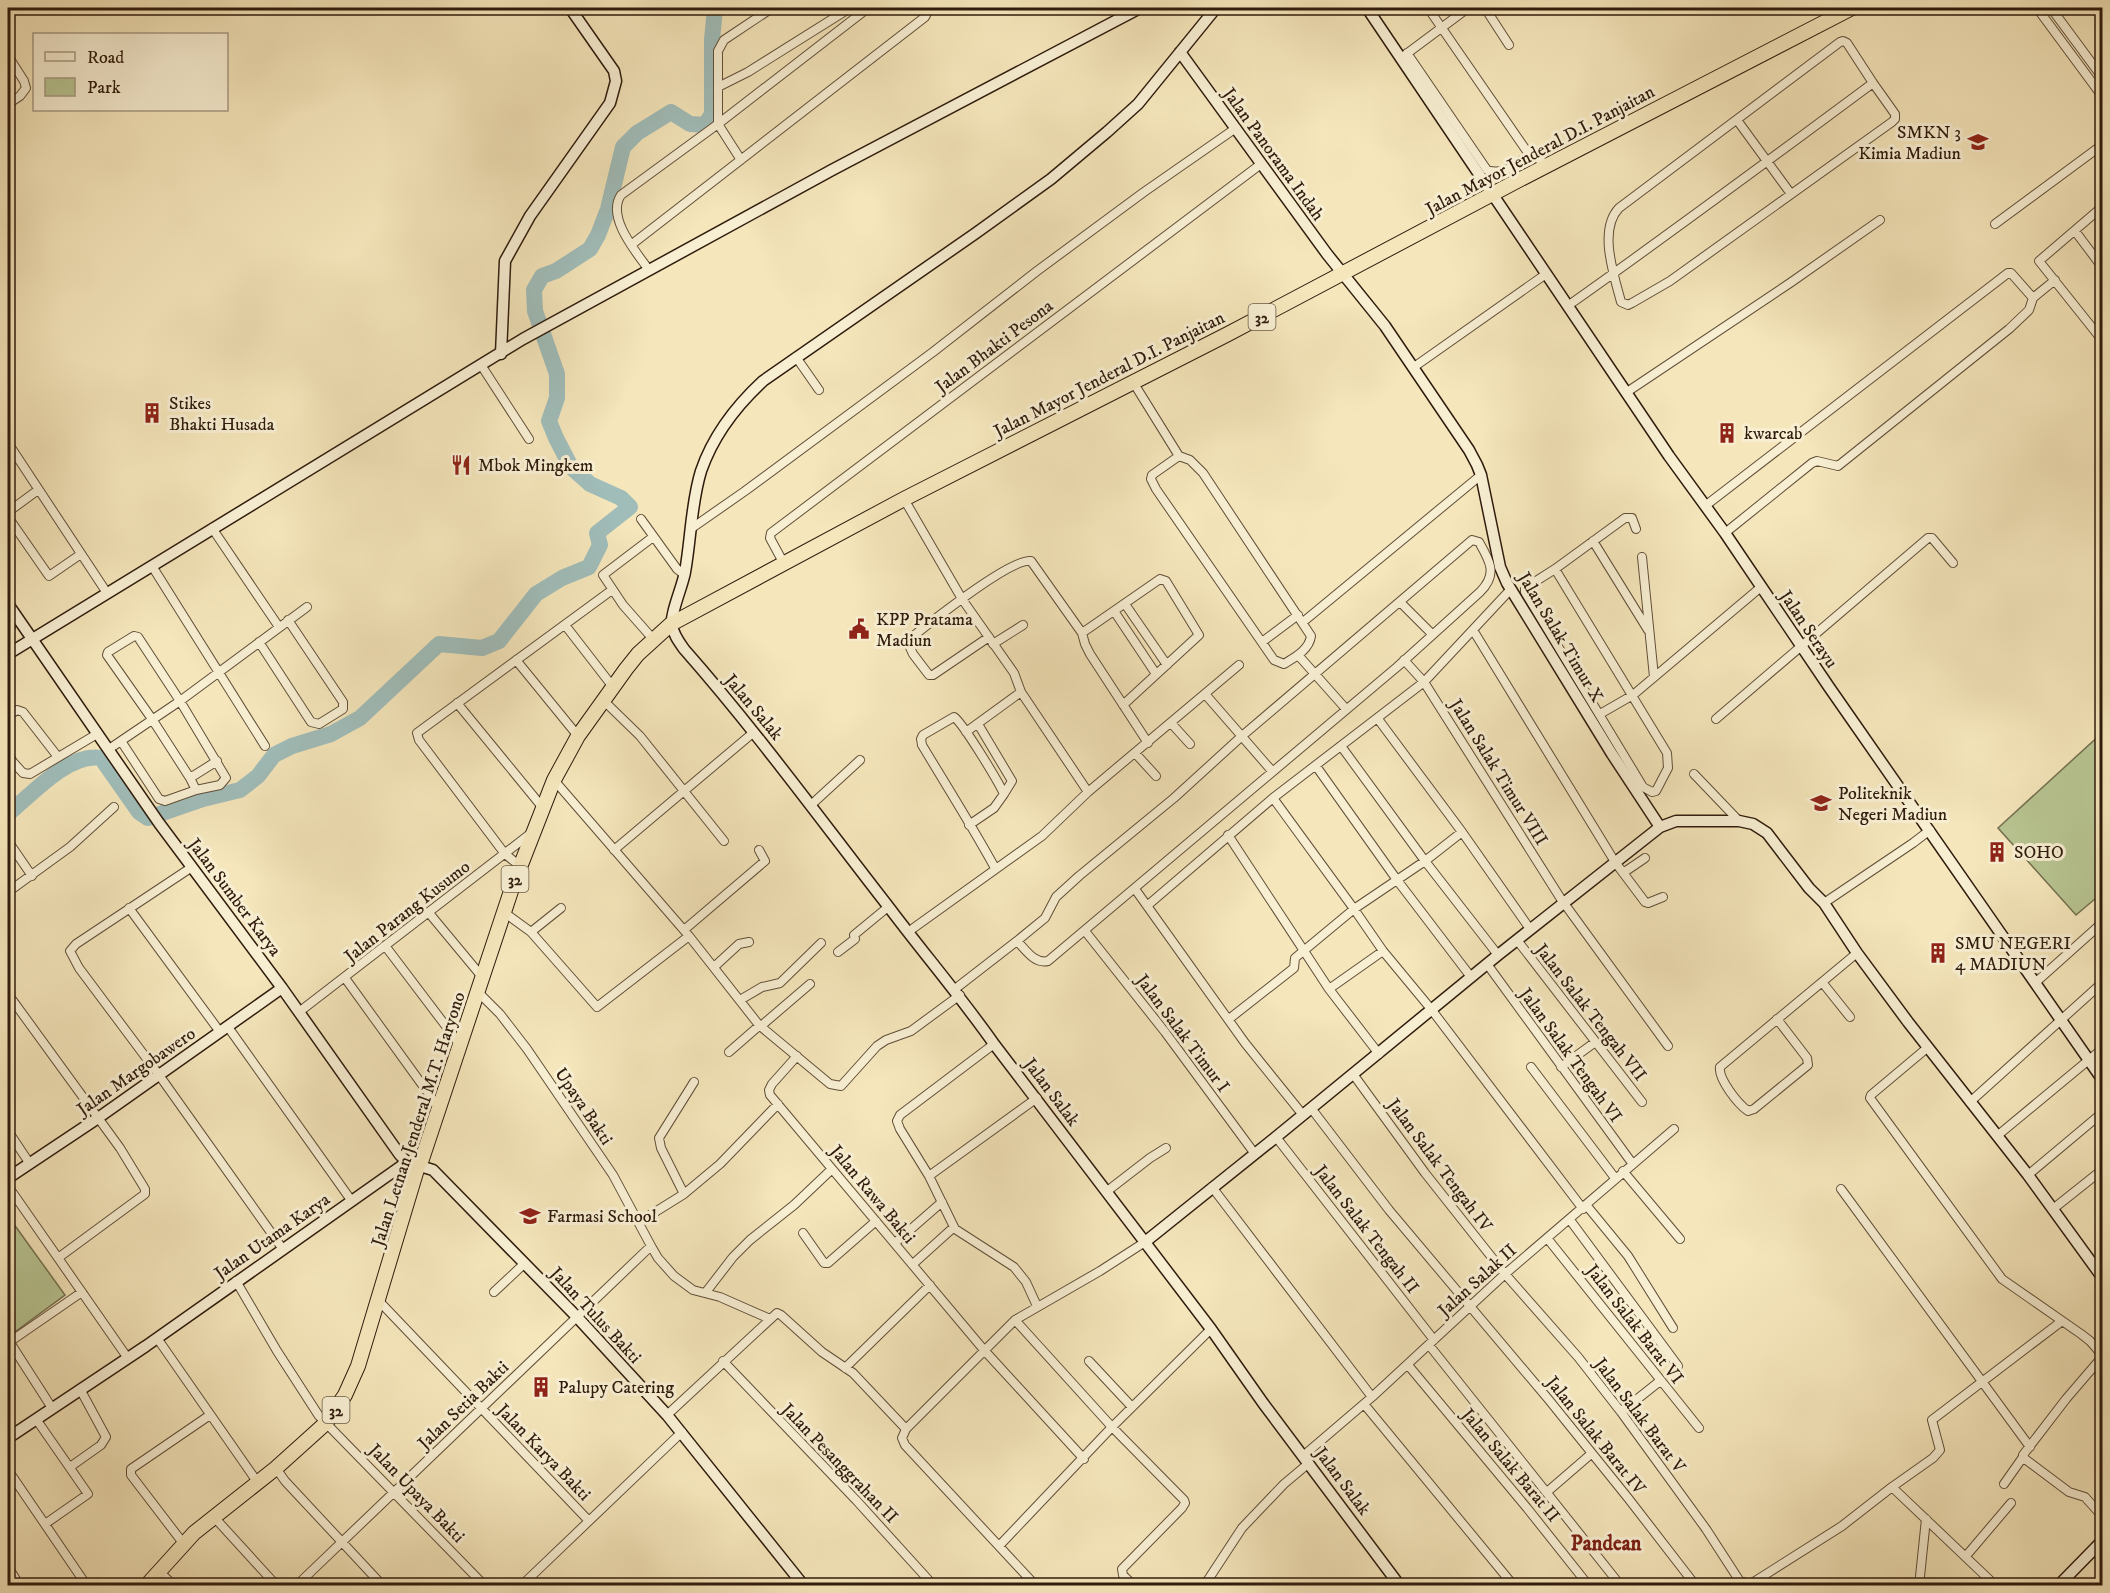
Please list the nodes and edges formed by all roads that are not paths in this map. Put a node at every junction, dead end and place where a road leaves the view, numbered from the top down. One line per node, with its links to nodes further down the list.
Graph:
1 (570, 8): 50 (street)
2 (772, 8): 22 (street)
3 (850, 8): 22 (street)
4 (868, 8): 26 (street)
5 (925, 8): 30 (street)
6 (1140, 8): 42 (street)
7 (1216, 8): 17 (street)
8 (1367, 8): 19 (street, Jalan Serayu)
9 (1428, 8): 15 (street)
10 (1468, 8): 15 (street)
11 (1485, 8): 16 (street)
12 (1852, 8): 33 (highway, Jalan Mayor Jenderal D.I. Panjaitan / 32)
13 (2037, 8): 23 (street)
14 (2051, 8): 20 (street)
15 (1442, 27): 19 (street); 29 (street)
16 (1509, 45)
17 (1180, 52): 27 (street, Jalan Panorama Indah); 51 (street)
18 (8, 56): 24 (street)
19 (1404, 56): 29 (street); 34 (street, Jalan Serayu)
20 (2103, 77)
21 (1873, 83): 25 (street); 31 (street); 35 (street)
22 (720, 86): 26 (street)
23 (2103, 96)
24 (8, 105)
25 (1737, 120): 31 (street); 44 (street)
26 (718, 124): 30 (street); 40 (street)
27 (1236, 128): 32 (street, Jalan Panorama Indah); 68 (street)
28 (2103, 145): 38 (street)
29 (1530, 154): 33 (street)
30 (741, 160): 40 (street)
31 (1768, 161): 35 (street); 44 (street)
32 (1262, 164): 45 (street, Jalan Panorama Indah); 75 (street, Jalan Bhakti Pesona)
33 (1547, 165): 34 (highway, Jalan Mayor Jenderal D.I. Panjaitan / 32)
34 (1492, 194): 43 (street, Jalan Serayu); 45 (highway, Jalan Mayor Jenderal D.I. Panjaitan / 32)
35 (1791, 194): 44 (street)
36 (2103, 207): 39 (street)
37 (1880, 220): 56 (street)
38 (1995, 224)
39 (2075, 231): 41 (street); 46 (street)
40 (631, 245): 42 (street)
41 (2103, 267)
42 (649, 270): 50 (street)
43 (1546, 274): 48 (street, Jalan Serayu); 53 (street)
44 (1613, 274): 48 (street)
45 (1342, 275): 53 (street, Jalan Salak Timur X); 54 (highway, Jalan Mayor Jenderal D.I. Panjaitan / 32)
46 (2055, 280): 47 (street); 49 (street)
47 (2032, 298): 63 (street); 70 (street)
48 (1569, 305): 56 (street, Jalan Serayu)
49 (2103, 340)
50 (501, 354): 52 (street)
51 (796, 357): 55 (street); 68 (street)
52 (481, 365): 57 (street); 67 (street)
53 (1414, 367): 60 (street, Jalan Salak Timur X)
54 (1133, 382): 59 (street); 62 (highway, Jalan Mayor Jenderal D.I. Panjaitan / 32)
55 (819, 390)
56 (1627, 392): 63 (street, Jalan Serayu)
57 (529, 439)
58 (8, 442): 61 (street)
59 (1179, 456): 91 (street); 106 (street)
60 (1481, 475): 81 (street, Jalan Salak Timur X); 91 (street)
61 (38, 490): 64 (street); 73 (street)
62 (904, 499): 75 (highway, Jalan Mayor Jenderal D.I. Panjaitan / 32); 84 (street)
63 (1705, 506): 70 (street, Jalan Serayu)
64 (8, 512)
65 (8, 517): 73 (street)
66 (640, 519): 71 (street)
67 (212, 528): 77 (street); 96 (street)
68 (692, 528): 79 (street)
69 (1636, 529): 72 (street)
70 (1725, 533): 80 (street, Jalan Serayu)
71 (653, 537): 79 (street); 82 (street)
72 (1593, 541): 78 (street); 98 (street)
73 (81, 554): 83 (street)
74 (1642, 557): 98 (street)
75 (783, 562): 93 (highway, Jalan Mayor Jenderal D.I. Panjaitan / 32)
76 (1953, 563): 107 (street)
77 (152, 566): 83 (street); 114 (street)
78 (1555, 569): 122 (street); 128 (street)
79 (684, 575): 93 (street)
80 (1761, 587): 107 (street, Jalan Serayu); 115 (street)
81 (1511, 589): 97 (street); 168 (street, Jalan Salak Timur X)
82 (612, 590): 94 (street); 103 (street)
83 (107, 593): 102 (street)
84 (962, 599): 99 (street); 104 (street); 104 (street)
85 (1400, 602): 100 (street); 100 (street); 117 (street)
86 (8, 604): 102 (street, Jalan Sumber Karya)
87 (1125, 604): 89 (street); 112 (street); 112 (street)
88 (307, 607): 92 (street)
89 (1114, 610): 99 (street); 116 (street)
90 (8, 619): 101 (street)
91 (1300, 619): 106 (street); 109 (street)
92 (288, 620): 96 (street); 105 (street)
93 (671, 624): 103 (highway, Jalan Letnan Jenderal M.T. Haryono / 32); 135 (street, Jalan Salak)
94 (565, 625): 110 (street); 119 (street)
95 (1023, 625): 104 (street)
96 (279, 627): 105 (street)
97 (1473, 630): 118 (street); 180 (street)
98 (1648, 631): 115 (street)
99 (1082, 633): 126 (street)
100 (1432, 634): 111 (street)
101 (8, 636)
102 (32, 639): 108 (street); 137 (street, Jalan Sumber Karya)
103 (653, 639): 119 (highway, Jalan Letnan Jenderal M.T. Haryono / 32)
104 (991, 640): 120 (street)
105 (259, 642): 114 (street)
106 (1262, 642): 109 (street)
107 (1801, 646): 130 (street); 169 (street, Jalan Serayu)
108 (8, 654)
109 (1298, 655): 117 (street)
110 (516, 660): 125 (street); 138 (street)
111 (1404, 660): 118 (street, Jalan Salak Timur VIII); 127 (street)
112 (1167, 665): 116 (street)
113 (1239, 665): 121 (street)
114 (220, 671): 123 (street); 143 (street)
115 (1659, 673): 122 (street)
116 (1156, 674): 126 (street)
117 (1316, 675): 127 (street); 139 (street)
118 (1424, 682): 132 (street); 190 (street, Jalan Salak Timur VIII)
119 (613, 687): 124 (highway, Jalan Letnan Jenderal M.T. Haryono / 32)
120 (1021, 693): 134 (street); 160 (street)
121 (1205, 694): 133 (street); 139 (street)
122 (1633, 695): 128 (street); 128 (street)
123 (180, 700): 131 (street); 131 (street); 150 (street)
124 (603, 700): 138 (highway, Jalan Letnan Jenderal M.T. Haryono / 32); 159 (street)
125 (457, 703): 165 (street); 177 (street)
126 (1123, 705): 141 (street)
127 (1346, 709): 153 (street)
128 (1600, 714)
129 (8, 716): 148 (street)
130 (1716, 718)
131 (152, 719): 140 (street); 156 (street)
132 (1378, 719): 144 (street); 171 (street)
133 (1171, 723): 141 (street); 142 (street)
134 (978, 724): 136 (street); 161 (street)
135 (754, 732): 159 (street); 163 (street, Jalan Salak)
136 (966, 732): 161 (street); 167 (street)
137 (97, 734): 145 (street, Jalan Sumber Karya); 148 (street)
138 (578, 736): 157 (highway, Jalan Letnan Jenderal M.T. Haryono / 32)
139 (1242, 736): 153 (street); 206 (street)
140 (121, 741): 145 (street); 158 (street)
141 (1148, 743): 147 (street)
142 (1190, 744)
143 (265, 746)
144 (1341, 746): 152 (street); 179 (street)
145 (109, 749): 182 (street, Jalan Sumber Karya)
146 (8, 753): 151 (street)
147 (1136, 753): 155 (street); 160 (street)
148 (58, 758): 151 (street)
149 (860, 760): 163 (street)
150 (217, 762): 156 (street); 158 (street)
151 (10, 764)
152 (1316, 766): 162 (street); 186 (street)
153 (1272, 771): 187 (street)
154 (1694, 774): 166 (street)
155 (1156, 776)
156 (190, 778): 158 (street)
157 (554, 780): 165 (highway, Jalan Letnan Jenderal M.T. Haryono / 32); 175 (street)
158 (196, 790)
159 (685, 792): 173 (street); 175 (street)
160 (1088, 792): 183 (street)
161 (1004, 794): 167 (street)
162 (1272, 798): 172 (street); 196 (street)
163 (811, 805): 193 (street, Jalan Salak)
164 (114, 807): 185 (street)
165 (543, 808): 170 (highway, Jalan Letnan Jenderal M.T. Haryono / 32)
166 (1739, 821): 168 (street); 191 (street)
167 (969, 825): 183 (street)
168 (1662, 826): 180 (street)
169 (1930, 830): 191 (street); 221 (street, Jalan Serayu)
170 (533, 832): 177 (street, Jalan Parang Kusumo); 181 (highway, Jalan Letnan Jenderal M.T. Haryono / 32)
171 (1462, 832): 179 (street); 200 (street)
172 (1228, 835): 192 (street); 210 (street)
173 (724, 841)
174 (8, 842): 185 (street)
175 (614, 850): 204 (street)
176 (759, 850): 204 (street)
177 (505, 854): 181 (street); 197 (street, Jalan Parang Kusumo)
178 (1645, 858): 184 (street)
179 (1425, 861): 186 (street); 214 (street)
180 (1615, 862): 184 (street); 190 (street)
181 (520, 866): 198 (highway, Jalan Letnan Jenderal M.T. Haryono / 32)
182 (192, 867): 194 (street); 224 (street, Jalan Sumber Karya)
183 (995, 868): 203 (street)
184 (1623, 873): 189 (street)
185 (32, 876): 188 (street)
186 (1397, 880): 196 (street); 217 (street)
187 (1135, 889): 192 (street, Jalan Salak Barat IV); 201 (street)
188 (8, 892)
189 (1663, 897)
190 (1564, 903): 200 (street); 241 (street, Jalan Salak Timur VIII)
191 (1824, 903): 213 (street)
192 (1148, 905): 233 (street, Jalan Salak Barat IV)
193 (888, 907): 203 (street, Jalan Salak); 212 (street)
194 (129, 908): 237 (street); 251 (street)
195 (561, 908): 202 (street)
196 (1354, 909): 210 (street); 211 (street)
197 (429, 913): 209 (street, Jalan Parang Kusumo); 219 (street)
198 (505, 914): 202 (street); 219 (highway, Jalan Letnan Jenderal M.T. Haryono / 32)
199 (2103, 923): 221 (street)
200 (1530, 929): 205 (street)
201 (1085, 931): 206 (street); 267 (street, Jalan Salak Timur I)
202 (531, 932): 204 (street)
203 (908, 932): 226 (street, Jalan Salak)
204 (686, 933): 216 (street)
205 (1517, 940): 214 (street); 238 (street, Jalan Salak Tengah VII)
206 (1017, 941): 226 (street)
207 (749, 942): 216 (street)
208 (821, 943): 229 (street)
209 (386, 947): 218 (street, Jalan Parang Kusumo); 240 (street)
210 (1303, 951): 225 (street); 233 (street)
211 (1383, 951): 225 (street); 230 (street)
212 (838, 952)
213 (1857, 953): 220 (street); 242 (street)
214 (1497, 955): 215 (street)
215 (1487, 964): 217 (street); 249 (street, Jalan Salak Tengah VI)
216 (714, 967): 229 (street)
217 (1471, 977): 230 (street)
218 (345, 978): 231 (street, Jalan Parang Kusumo); 258 (street)
219 (483, 978): 227 (highway, Jalan Letnan Jenderal M.T. Haryono / 32)
220 (1822, 982): 232 (street); 234 (street)
221 (2035, 983): 235 (street, Jalan Serayu)
222 (2103, 983): 235 (street)
223 (810, 984): 236 (street)
224 (282, 988): 231 (street, Jalan Sumber Karya); 237 (street, Jalan Margobawero)
225 (1329, 989): 245 (street)
226 (957, 992): 239 (street, Jalan Salak); 246 (street)
227 (478, 993): 240 (highway, Jalan Letnan Jenderal M.T. Haryono / 32); 289 (street, Upaya Bakti)
228 (8, 994): 261 (street)
229 (740, 1000): 236 (street)
230 (1431, 1010): 245 (street); 285 (street)
231 (299, 1012): 270 (street, Jalan Sumber Karya)
232 (1850, 1017)
233 (1230, 1019): 259 (street, Jalan Salak Barat IV)
234 (1777, 1019): 234 (street)
235 (2061, 1020): 247 (street, Jalan Serayu); 256 (street)
236 (760, 1026): 244 (street); 246 (street)
237 (224, 1030): 251 (street, Jalan Margobawero); 283 (street)
238 (1594, 1043): 249 (street); 255 (street, Jalan Salak Tengah VII)
239 (994, 1044): 254 (street, Jalan Salak); 275 (street)
240 (461, 1046): 258 (highway, Jalan Letnan Jenderal M.T. Haryono / 32)
241 (1668, 1046)
242 (1927, 1048): 256 (street); 314 (street)
243 (2103, 1049): 247 (street)
244 (729, 1052)
245 (1379, 1053): 250 (street)
246 (796, 1056): 257 (street)
247 (2089, 1060): 252 (street, Jalan Serayu); 264 (street)
248 (1531, 1067): 277 (street)
249 (1561, 1067): 268 (street, Jalan Salak Tengah VI)
250 (1353, 1074): 259 (street); 301 (street, Jalan Salak Tengah IV)
251 (159, 1075): 261 (street, Jalan Margobawero); 297 (street)
252 (2103, 1079)
253 (694, 1082): 282 (street)
254 (1037, 1098): 275 (street); 281 (street, Jalan Salak)
255 (1642, 1102)
256 (1970, 1102): 264 (street)
257 (778, 1104): 271 (street, Jalan Rawa Bakti); 282 (street)
258 (440, 1108): 270 (highway, Jalan Letnan Jenderal M.T. Haryono / 32)
259 (1307, 1112): 265 (street); 310 (street, Jalan Salak Barat IV)
260 (2103, 1113): 274 (street)
261 (98, 1118): 269 (street, Jalan Margobawero); 298 (street)
262 (1674, 1129): 268 (street, Jalan Salak II)
263 (8, 1131): 269 (street)
264 (1997, 1136): 274 (street)
265 (1276, 1137): 267 (street); 319 (street, Jalan Salak Tengah II)
266 (1166, 1148): 281 (street)
267 (1256, 1154): 279 (street)
268 (1632, 1163): 273 (street, Jalan Salak II)
269 (30, 1164): 276 (street, Jalan Margobawero)
270 (413, 1164): 283 (street, Jalan Utama Karya); 299 (street, Jalan Tulus Bakti); 308 (highway, Jalan Letnan Jenderal M.T. Haryono / 32)
271 (832, 1169): 288 (street, Jalan Rawa Bakti); 307 (street)
272 (2103, 1170): 286 (street)
273 (1623, 1171): 277 (street, Jalan Salak II); 293 (street)
274 (2028, 1175): 286 (street)
275 (929, 1176): 284 (street)
276 (8, 1178)
277 (1615, 1178): 285 (street, Jalan Salak II)
278 (8, 1186): 298 (street)
279 (1212, 1187): 294 (street); 331 (street)
280 (1841, 1189): 329 (street)
281 (1106, 1192): 294 (street, Jalan Salak)
282 (684, 1194): 289 (street)
283 (351, 1200): 297 (street, Jalan Utama Karya)
284 (942, 1202): 290 (street); 295 (street)
285 (1585, 1208): 287 (street, Jalan Salak II); 315 (street)
286 (2053, 1209): 302 (street)
287 (1570, 1220): 292 (street, Jalan Salak II); 326 (street)
288 (876, 1221): 291 (street); 295 (street, Jalan Rawa Bakti)
289 (639, 1222): 296 (street, Upaya Bakti)
290 (954, 1227): 300 (street); 309 (street)
291 (803, 1233)
292 (1547, 1238): 301 (street, Jalan Salak II); 328 (street, Jalan Salak Barat VI)
293 (1680, 1239)
294 (1145, 1242): 309 (street); 316 (street, Jalan Salak)
295 (895, 1243): 300 (street, Jalan Rawa Bakti)
296 (651, 1246): 307 (street, Upaya Bakti); 311 (street, Jalan Setia Bakti)
297 (282, 1248): 303 (street, Jalan Utama Karya)
298 (58, 1258): 305 (street)
299 (525, 1263): 306 (street); 311 (street, Jalan Tulus Bakti)
300 (913, 1264): 304 (street, Jalan Rawa Bakti)
301 (1505, 1274): 310 (street, Jalan Salak II); 336 (street, Jalan Salak Barat V)
302 (2103, 1277)
303 (236, 1281): 317 (street, Jalan Utama Karya); 340 (street, Jalan Upaya Bakti)
304 (930, 1285): 320 (street, Jalan Rawa Bakti); 327 (street)
305 (82, 1292): 318 (street); 321 (street)
306 (494, 1292)
307 (706, 1292): 312 (street, Upaya Bakti)
308 (378, 1300): 335 (street, Jalan Karya Bakti); 340 (highway, Jalan Letnan Jenderal M.T. Haryono / 32)
309 (1037, 1306): 313 (street)
310 (1470, 1306): 319 (street, Jalan Salak II); 347 (street, Jalan Salak Barat IV)
311 (577, 1317): 335 (street, Jalan Setia Bakti); 338 (street, Jalan Tulus Bakti)
312 (770, 1319): 323 (street); 327 (street)
313 (1015, 1320): 320 (street); 341 (street)
314 (2062, 1321): 322 (street); 329 (street)
315 (1673, 1328)
316 (1211, 1329): 333 (street); 350 (street, Jalan Salak)
317 (157, 1338): 321 (street, Jalan Utama Karya); 337 (street)
318 (8, 1342): 334 (street)
319 (1431, 1342): 325 (street, Jalan Salak II); 358 (street, Jalan Salak Tengah II)
320 (984, 1350): 343 (street); 349 (street, Jalan Rawa Bakti)
321 (131, 1355): 330 (street, Jalan Utama Karya)
322 (2103, 1356): 346 (street)
323 (723, 1361): 338 (street); 383 (street, Jalan Pesanggrahan II)
324 (1089, 1361): 333 (street)
325 (1407, 1365): 331 (street, Jalan Salak II); 389 (street, Jalan Salak Barat II)
326 (1678, 1366)
327 (845, 1368): 343 (street)
328 (1660, 1381): 336 (street); 342 (street, Jalan Salak Barat VI)
329 (1982, 1382): 346 (street); 356 (street)
330 (80, 1389): 334 (street, Jalan Utama Karya); 351 (street)
331 (1372, 1397): 332 (street, Jalan Salak II)
332 (1364, 1404): 350 (street, Jalan Salak II); 388 (street)
333 (1132, 1407): 341 (street)
334 (52, 1408): 339 (street, Jalan Utama Karya)
335 (481, 1408): 357 (street, Jalan Setia Bakti); 363 (street, Jalan Karya Bakti)
336 (1621, 1412): 372 (street, Jalan Salak Barat V)
337 (210, 1415): 354 (street); 366 (street)
338 (667, 1415): 344 (street, Jalan Tulus Bakti)
339 (36, 1419): 345 (street, Jalan Utama Karya); 351 (street)
340 (326, 1422): 352 (highway, Jalan Letnan Jenderal M.T. Haryono / 32); 357 (street, Jalan Upaya Bakti)
341 (1112, 1427): 349 (street); 385 (street)
342 (1699, 1428)
343 (906, 1430): 368 (street)
344 (682, 1432): 363 (street); 382 (street, Jalan Tulus Bakti)
345 (8, 1438)
346 (2030, 1447): 348 (street)
347 (1591, 1454): 358 (street); 391 (street, Jalan Salak Barat IV)
348 (2023, 1457): 355 (street); 360 (street)
349 (1084, 1459): 368 (street)
350 (1306, 1459): 386 (street, Jalan Salak II); 387 (street, Jalan Salak)
351 (70, 1467): 364 (street)
352 (276, 1468): 354 (highway, Jalan Letnan Jenderal M.T. Haryono / 32); 367 (street)
353 (8, 1470): 364 (street)
354 (258, 1483): 361 (highway, Jalan Letnan Jenderal M.T. Haryono / 32)
355 (2004, 1484)
356 (1892, 1487): 362 (street); 372 (street)
357 (395, 1491): 367 (street, Jalan Setia Bakti); 380 (street, Jalan Upaya Bakti)
358 (1547, 1492): 390 (street, Jalan Salak Tengah II)
359 (2011, 1503): 369 (street)
360 (2103, 1516)
361 (214, 1517): 366 (highway, Jalan Letnan Jenderal M.T. Haryono / 32); 377 (street)
362 (1926, 1519): 369 (street); 392 (street)
363 (589, 1521): 381 (street)
364 (45, 1524): 374 (street)
365 (2103, 1540): 394 (street)
366 (183, 1543): 371 (highway, Jalan Letnan Jenderal M.T. Haryono / 32)
367 (342, 1543): 378 (street, Jalan Setia Bakti); 379 (street)
368 (999, 1546): 384 (street)
369 (1966, 1556): 393 (street)
370 (8, 1567): 373 (street)
371 (159, 1571): 375 (highway, Jalan Letnan Jenderal M.T. Haryono / 32); 376 (street)
372 (1749, 1585)
373 (20, 1586)
374 (87, 1586)
375 (146, 1586)
376 (174, 1586)
377 (277, 1586)
378 (296, 1586)
379 (382, 1586)
380 (485, 1586)
381 (521, 1586)
382 (804, 1586)
383 (934, 1586)
384 (1036, 1586)
385 (1134, 1586)
386 (1204, 1586)
387 (1400, 1586)
388 (1514, 1586)
389 (1589, 1586)
390 (1621, 1586)
391 (1696, 1586)
392 (1919, 1586)
393 (1996, 1586)
394 (2058, 1586)

